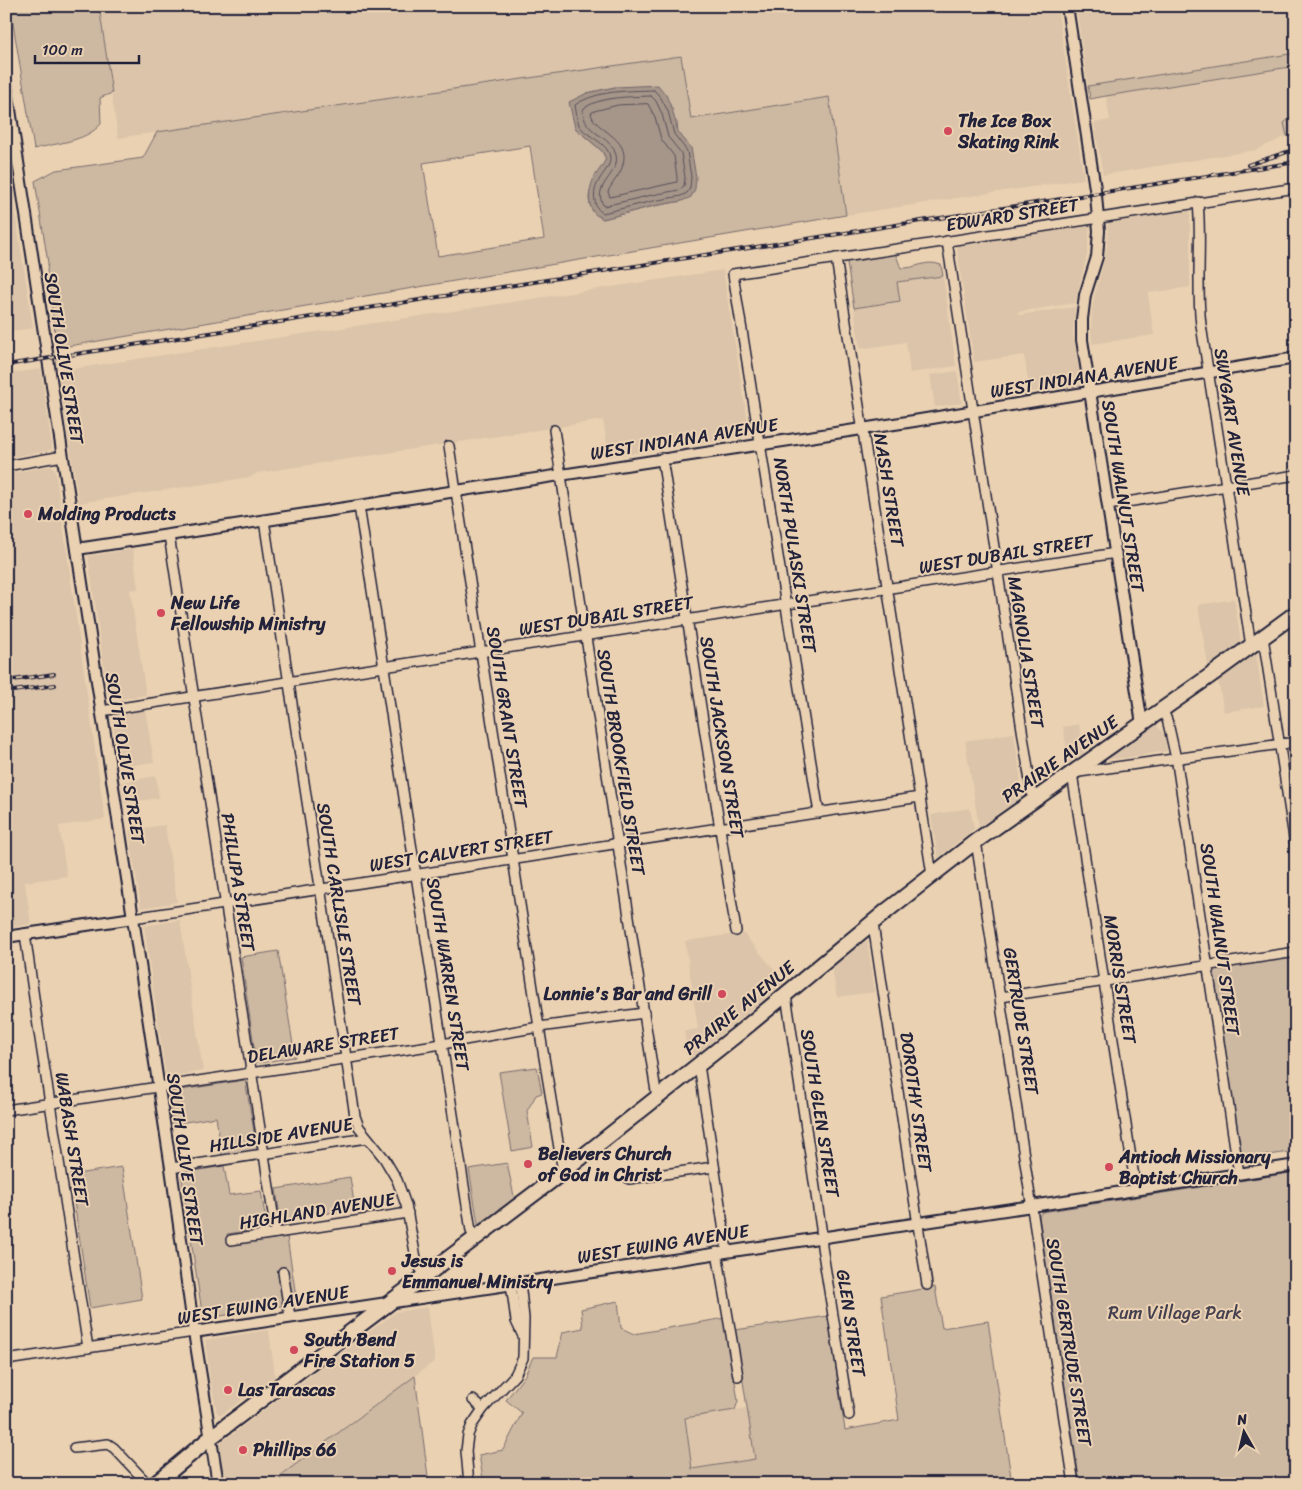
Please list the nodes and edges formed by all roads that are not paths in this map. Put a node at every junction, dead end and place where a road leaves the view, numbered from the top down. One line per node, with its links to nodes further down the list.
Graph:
1 (1067, 6): 6 (street, SOUTH WALNUT STREET)
2 (6, 83): 3 (street, SOUTH OLIVE STREET)
3 (11, 145): 18 (street, SOUTH OLIVE STREET)
4 (1296, 188): 5 (street, EDWARD STREET)
5 (1198, 202): 6 (street, EDWARD STREET); 11 (street, SWYGART AVENUE)
6 (1098, 217): 7 (street, EDWARD STREET); 12 (street, SOUTH WALNUT STREET)
7 (947, 241): 8 (street, EDWARD STREET); 13 (street, MAGNOLIA STREET)
8 (836, 258): 9 (street, EDWARD STREET); 14 (street, NASH STREET)
9 (733, 274): 16 (street, NORTH PULASKI STREET)
10 (1296, 358): 11 (street, WEST INDIANA AVENUE)
11 (1209, 373): 12 (street, WEST INDIANA AVENUE); 23 (street, SWYGART AVENUE)
12 (1091, 393): 13 (street, WEST INDIANA AVENUE); 25 (street, SOUTH WALNUT STREET)
13 (973, 411): 14 (street, WEST INDIANA AVENUE); 31 (street, MAGNOLIA STREET)
14 (863, 428): 16 (street, WEST INDIANA AVENUE); 32 (street, NASH STREET)
15 (554, 430): 21 (street, SOUTH BROOKFIELD STREET)
16 (761, 444): 19 (street, WEST INDIANA AVENUE); 33 (street, NORTH PULASKI STREET)
17 (449, 446): 24 (street, SOUTH GRANT STREET)
18 (63, 456): 20 (street); 29 (street, SOUTH OLIVE STREET)
19 (662, 458): 21 (street, WEST INDIANA AVENUE); 35 (street, SOUTH JACKSON STREET)
20 (6, 466)
21 (560, 474): 24 (street, WEST INDIANA AVENUE); 36 (street, SOUTH BROOKFIELD STREET)
22 (1296, 475): 23 (street)
23 (1226, 486): 25 (street); 38 (street, SWYGART AVENUE)
24 (456, 491): 26 (street, WEST INDIANA AVENUE); 39 (street, SOUTH GRANT STREET)
25 (1108, 504): 30 (street, SOUTH WALNUT STREET)
26 (359, 506): 27 (street, WEST INDIANA AVENUE); 40 (street, SOUTH WARREN STREET)
27 (264, 520): 28 (street, WEST INDIANA AVENUE); 41 (street, SOUTH CARLISLE STREET)
28 (169, 535): 29 (street, WEST INDIANA AVENUE); 42 (street, PHILLIPA STREET)
29 (77, 549): 43 (street, SOUTH OLIVE STREET)
30 (1116, 554): 31 (street, WEST DUBAIL STREET); 45 (street, SOUTH WALNUT STREET)
31 (998, 572): 32 (street, WEST DUBAIL STREET); 51 (street, MAGNOLIA STREET)
32 (888, 589): 33 (street, WEST DUBAIL STREET); 50 (street, NASH STREET)
33 (786, 604): 35 (street, WEST DUBAIL STREET); 52 (street, NORTH PULASKI STREET)
34 (1296, 613): 37 (main road, PRAIRIE AVENUE)
35 (687, 620): 36 (street, WEST DUBAIL STREET); 53 (street, SOUTH JACKSON STREET)
36 (585, 636): 39 (street, WEST DUBAIL STREET); 55 (street, SOUTH BROOKFIELD STREET)
37 (1263, 637): 38 (main road, PRAIRIE AVENUE); 47 (street)
38 (1251, 646): 44 (main road, PRAIRIE AVENUE)
39 (480, 651): 40 (street, WEST DUBAIL STREET); 57 (street, SOUTH GRANT STREET)
40 (384, 667): 41 (street, WEST DUBAIL STREET); 58 (street, SOUTH WARREN STREET)
41 (288, 681): 42 (street, WEST DUBAIL STREET); 60 (street, SOUTH CARLISLE STREET)
42 (194, 696): 43 (street, WEST DUBAIL STREET); 61 (street, PHILLIPA STREET)
43 (101, 710): 62 (street, SOUTH OLIVE STREET)
44 (1163, 710): 45 (main road, PRAIRIE AVENUE); 48 (street, SOUTH WALNUT STREET)
45 (1142, 724): 49 (main road, PRAIRIE AVENUE)
46 (1296, 742): 47 (street)
47 (1280, 744): 48 (street); 56 (street)
48 (1176, 759): 49 (street); 68 (street, SOUTH WALNUT STREET)
49 (1072, 773): 51 (main road, PRAIRIE AVENUE); 69 (street, MORRIS STREET)
50 (920, 797): 52 (street, WEST CALVERT STREET); 59 (street, NASH STREET)
51 (1033, 801): 54 (main road, PRAIRIE AVENUE)
52 (819, 813): 53 (street, WEST CALVERT STREET)
53 (720, 828): 55 (street, WEST CALVERT STREET); 64 (street, SOUTH JACKSON STREET)
54 (976, 841): 59 (main road, PRAIRIE AVENUE); 71 (street, GERTRUDE STREET)
55 (618, 844): 57 (street, WEST CALVERT STREET); 72 (street, SOUTH BROOKFIELD STREET)
56 (1296, 851)
57 (513, 859): 58 (street, WEST CALVERT STREET); 73 (street, SOUTH GRANT STREET)
58 (416, 874): 60 (street, WEST CALVERT STREET); 74 (street, SOUTH WARREN STREET)
59 (932, 875): 63 (main road, PRAIRIE AVENUE)
60 (321, 889): 61 (street, WEST CALVERT STREET); 75 (street, SOUTH CARLISLE STREET)
61 (225, 903): 62 (street, WEST CALVERT STREET); 77 (street, PHILLIPA STREET)
62 (133, 918): 65 (street, WEST CALVERT STREET); 78 (street, SOUTH OLIVE STREET)
63 (873, 924): 70 (main road, PRAIRIE AVENUE); 93 (street, DOROTHY STREET)
64 (736, 931)
65 (25, 934): 66 (street, WEST CALVERT STREET); 80 (street, WABASH STREET)
66 (6, 937)
67 (1296, 952): 68 (street)
68 (1207, 965): 69 (street); 88 (street, SOUTH WALNUT STREET)
69 (1104, 982): 71 (street); 90 (street, MORRIS STREET)
70 (786, 995): 76 (main road, PRAIRIE AVENUE); 95 (street, SOUTH GLEN STREET)
71 (1001, 997): 91 (street, GERTRUDE STREET)
72 (644, 1013): 73 (street, DELAWARE STREET); 79 (street, SOUTH BROOKFIELD STREET)
73 (539, 1027): 74 (street, DELAWARE STREET); 87 (street, SOUTH GRANT STREET)
74 (442, 1044): 75 (street, DELAWARE STREET); 96 (street, SOUTH WARREN STREET)
75 (346, 1058): 77 (street, DELAWARE STREET); 82 (street, SOUTH CARLISLE STREET)
76 (699, 1065): 79 (main road, PRAIRIE AVENUE); 85 (street)
77 (251, 1073): 78 (street, DELAWARE STREET); 83 (street, PHILLIPA STREET)
78 (159, 1087): 80 (street, DELAWARE STREET); 86 (street, SOUTH OLIVE STREET)
79 (657, 1098): 87 (main road, PRAIRIE AVENUE)
80 (50, 1103): 81 (street, DELAWARE STREET); 106 (street, WABASH STREET)
81 (6, 1110)
82 (366, 1138): 83 (street, HILLSIDE AVENUE); 92 (street, SOUTH CARLISLE STREET)
83 (264, 1154): 86 (street, HILLSIDE AVENUE); 94 (street, PHILLIPA STREET)
84 (1296, 1165): 88 (street, WEST EWING AVENUE)
85 (714, 1167): 89 (street); 98 (street)
86 (171, 1168): 105 (street, SOUTH OLIVE STREET)
87 (563, 1172): 96 (main road, PRAIRIE AVENUE)
88 (1239, 1174): 90 (street, WEST EWING AVENUE)
89 (629, 1179)
90 (1136, 1190): 91 (street, WEST EWING AVENUE)
91 (1032, 1206): 93 (street, WEST EWING AVENUE); 118 (street, SOUTH GERTRUDE STREET)
92 (408, 1213): 94 (street, HIGHLAND AVENUE); 100 (street, SOUTH CARLISLE STREET)
93 (918, 1222): 95 (street, WEST EWING AVENUE); 102 (street, DOROTHY STREET)
94 (276, 1233): 97 (street, HIGHLAND AVENUE)
95 (822, 1237): 98 (street, WEST EWING AVENUE); 111 (street, GLEN STREET)
96 (475, 1239): 100 (main road, PRAIRIE AVENUE)
97 (231, 1240)
98 (722, 1252): 101 (street, WEST EWING AVENUE); 108 (street)
99 (283, 1272): 104 (street)
100 (425, 1276): 103 (main road, PRAIRIE AVENUE)
101 (515, 1283): 103 (street, WEST EWING AVENUE); 110 (street)
102 (928, 1285)
103 (391, 1302): 104 (street, WEST EWING AVENUE); 112 (main road, PRAIRIE AVENUE)
104 (290, 1317): 105 (street, WEST EWING AVENUE)
105 (194, 1332): 106 (street, WEST EWING AVENUE); 112 (street, SOUTH OLIVE STREET)
106 (88, 1348): 107 (street, WEST EWING AVENUE)
107 (6, 1360)
108 (738, 1376)
109 (473, 1400): 110 (street)
110 (483, 1410): 117 (street)
111 (849, 1415)
112 (210, 1438): 115 (main road, PRAIRIE AVENUE); 116 (street, SOUTH OLIVE STREET)
113 (74, 1448): 114 (street)
114 (148, 1484)
115 (155, 1484)
116 (218, 1484)
117 (469, 1484)
118 (1074, 1484)

